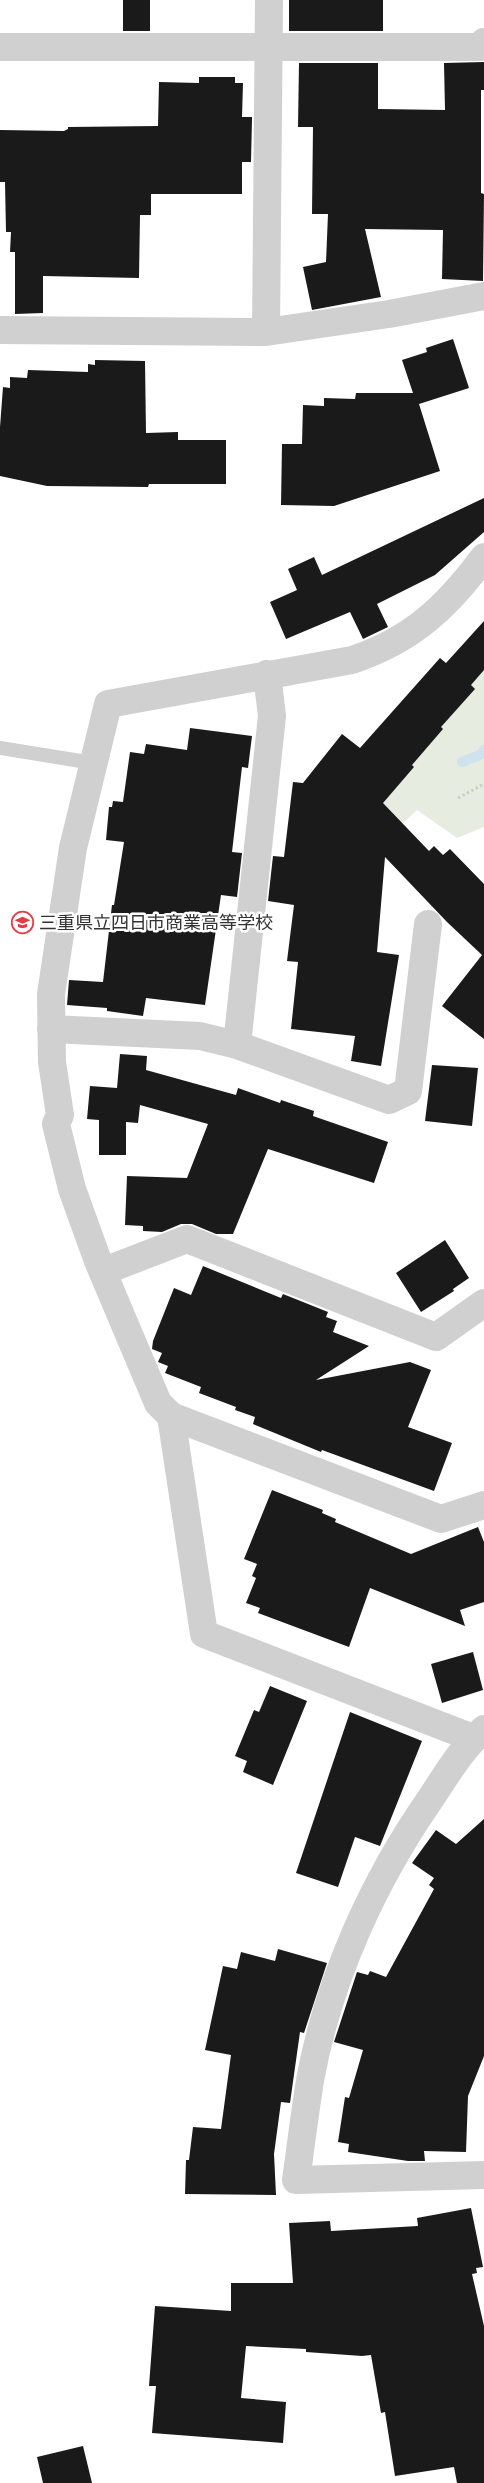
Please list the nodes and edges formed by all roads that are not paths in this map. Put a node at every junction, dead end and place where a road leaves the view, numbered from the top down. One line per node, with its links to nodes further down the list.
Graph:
1 (269, 0): 4 (street)
2 (484, 42): 4 (street)
3 (0, 47): 4 (street)
4 (269, 48): 7 (street)
5 (484, 296): 7 (street)
6 (0, 330): 7 (street)
7 (266, 332)
8 (484, 557): 9 (street)
9 (268, 674): 11 (street); 14 (street)
10 (0, 748): 11 (lane)
11 (93, 763): 13 (street)
12 (428, 924): 14 (street)
13 (51, 1029): 14 (street); 15 (street)
14 (237, 1046)
15 (104, 1271): 16 (street); 17 (street)
16 (484, 1303)
17 (171, 1416): 18 (street); 19 (street)
18 (484, 1505)
19 (478, 1734): 20 (street)
20 (484, 2175)

